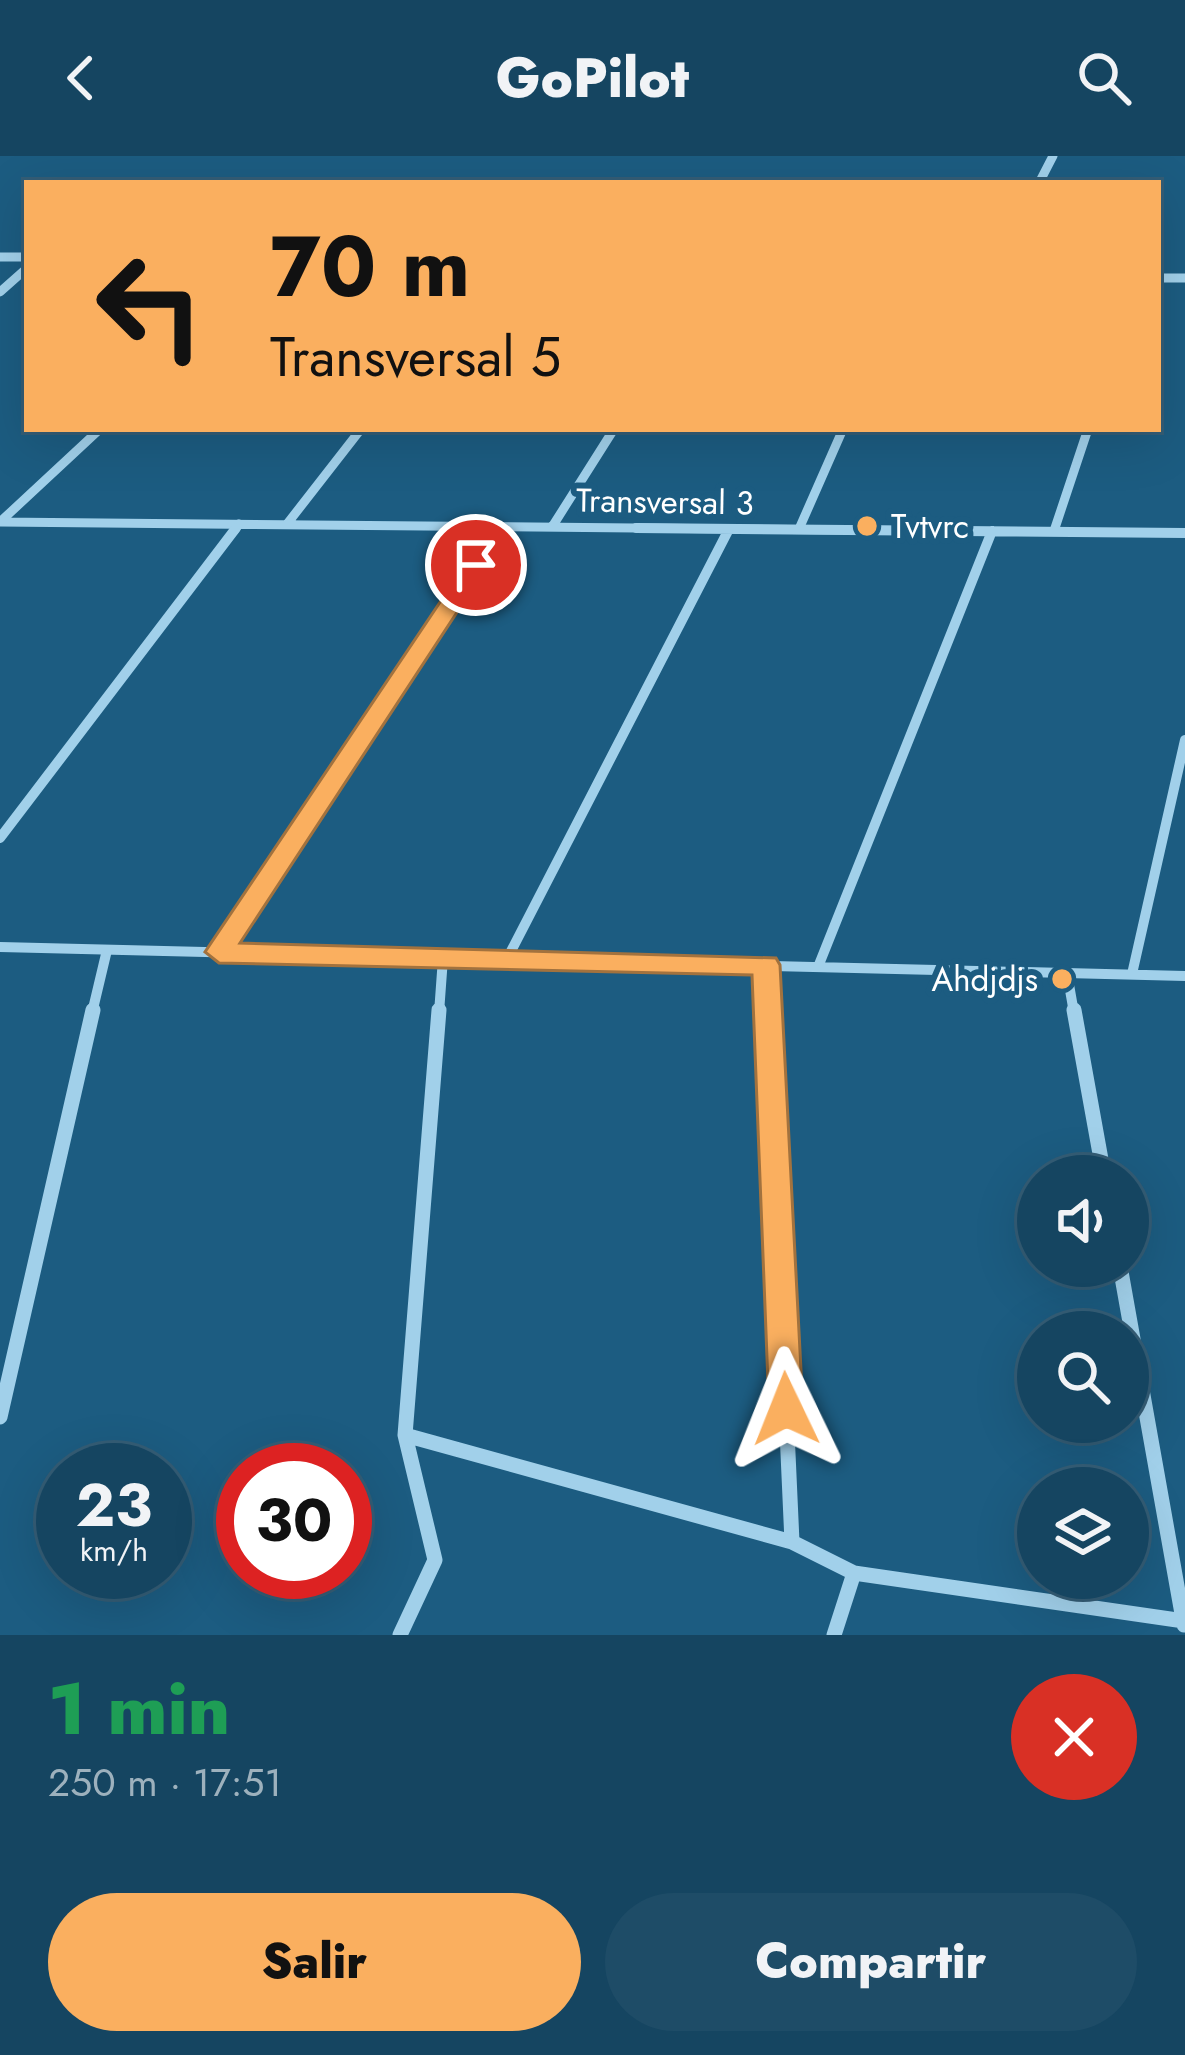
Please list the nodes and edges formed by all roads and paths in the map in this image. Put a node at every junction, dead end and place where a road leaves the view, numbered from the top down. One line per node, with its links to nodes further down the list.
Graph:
1 (24, 271): 2 (street)
2 (0, 292)
3 (97, 432): 8 (street)
4 (359, 432): 10 (street)
5 (612, 432): 12 (street)
6 (842, 432): 14 (street)
7 (1087, 432): 16 (street)
8 (0, 522): 9 (street, Transversal 3)
9 (239, 524): 10 (street, Transversal 3); 19 (street)
10 (287, 524): 11 (street, Transversal 3)
11 (502, 526): 12 (street, Transversal 3); 22 (street)
12 (552, 527): 13 (street, Transversal 3)
13 (729, 529): 14 (street, Transversal 3); 24 (street)
14 (799, 530): 15 (street, Transversal 3)
15 (992, 531): 16 (street, Transversal 3); 26 (street)
16 (1054, 532): 17 (street, Transversal 3)
17 (1185, 533)
18 (1185, 740): 28 (street)
19 (0, 838)
20 (0, 947): 21 (street)
21 (107, 950): 22 (street); 32 (street)
22 (219, 952): 23 (street)
23 (443, 958): 24 (street); 33 (street)
24 (507, 959): 25 (street)
25 (766, 965): 26 (street); 34 (street)
26 (818, 967): 27 (street)
27 (1067, 973): 28 (street); 30 (street)
28 (1132, 974): 29 (street)
29 (1185, 976)
30 (1100, 1155)
31 (1124, 1287): 36 (street)
32 (0, 1418)
33 (405, 1435): 34 (street); 37 (street)
34 (792, 1542): 35 (street)
35 (854, 1573): 36 (street); 38 (street)
36 (1184, 1624)
37 (400, 1635)
38 (834, 1635)

